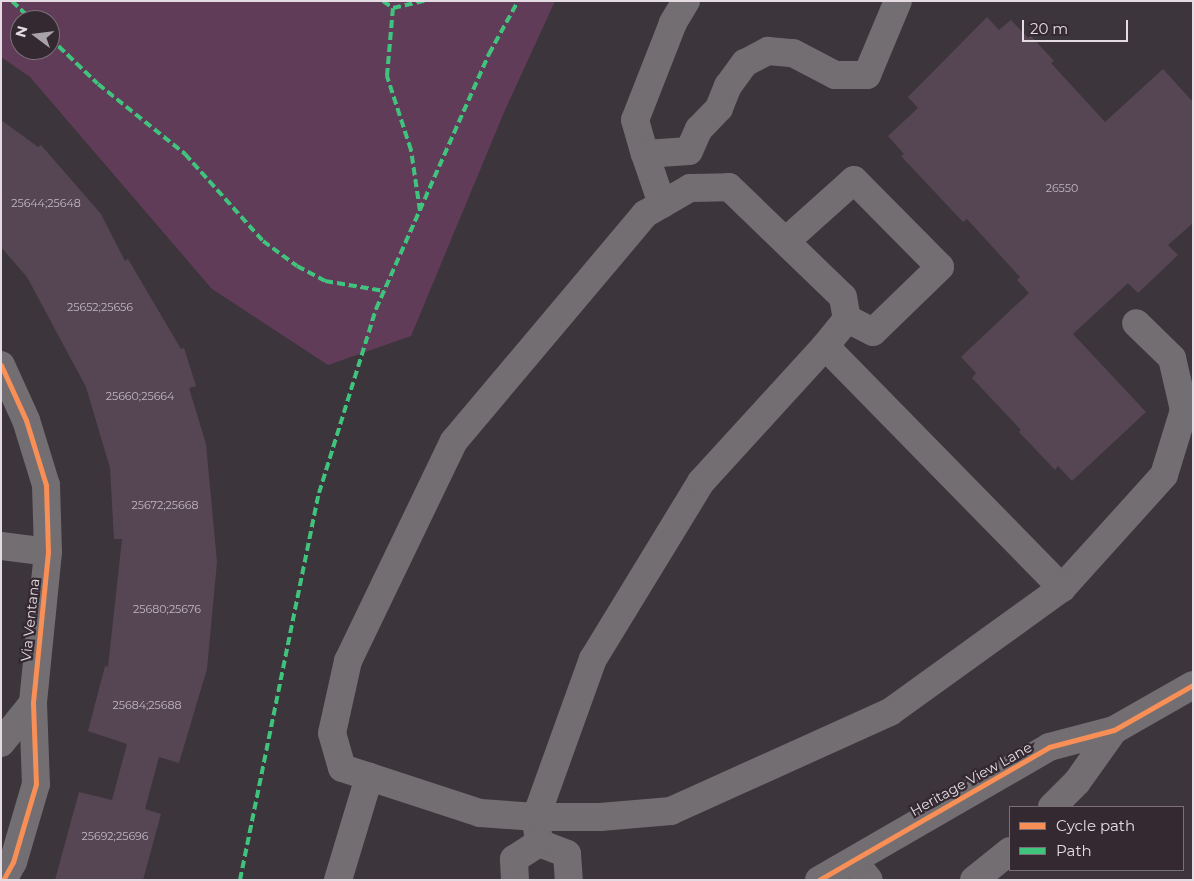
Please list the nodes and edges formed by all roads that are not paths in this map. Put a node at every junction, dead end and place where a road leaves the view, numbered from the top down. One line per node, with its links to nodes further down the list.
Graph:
1 (686, 1): 3 (street)
2 (898, 1): 3 (street)
3 (645, 154): 4 (street)
4 (662, 204): 5 (street); 17 (street)
5 (786, 240): 6 (street); 6 (street)
6 (846, 319): 8 (street)
7 (1136, 322): 12 (street)
8 (825, 346): 12 (street); 19 (street)
9 (1, 365): 11 (street, Via Ventana)
10 (1, 546): 11 (street)
11 (48, 552): 14 (street, Via Ventana)
12 (1062, 588): 19 (street)
13 (1193, 685): 15 (street, Heritage View Lane)
14 (33, 703): 16 (street); 22 (street, Via Ventana)
15 (1114, 730): 18 (street, Heritage View Lane); 21 (street, Heritage View Lane)
16 (1, 743)
17 (369, 776): 19 (street); 23 (street)
18 (1053, 806)
19 (537, 830): 24 (street); 25 (street)
20 (1009, 852): 27 (street)
21 (862, 870): 26 (street, Heritage View Lane)
22 (3, 880)
23 (338, 880)
24 (514, 880)
25 (569, 880)
26 (819, 880)
27 (974, 880)

